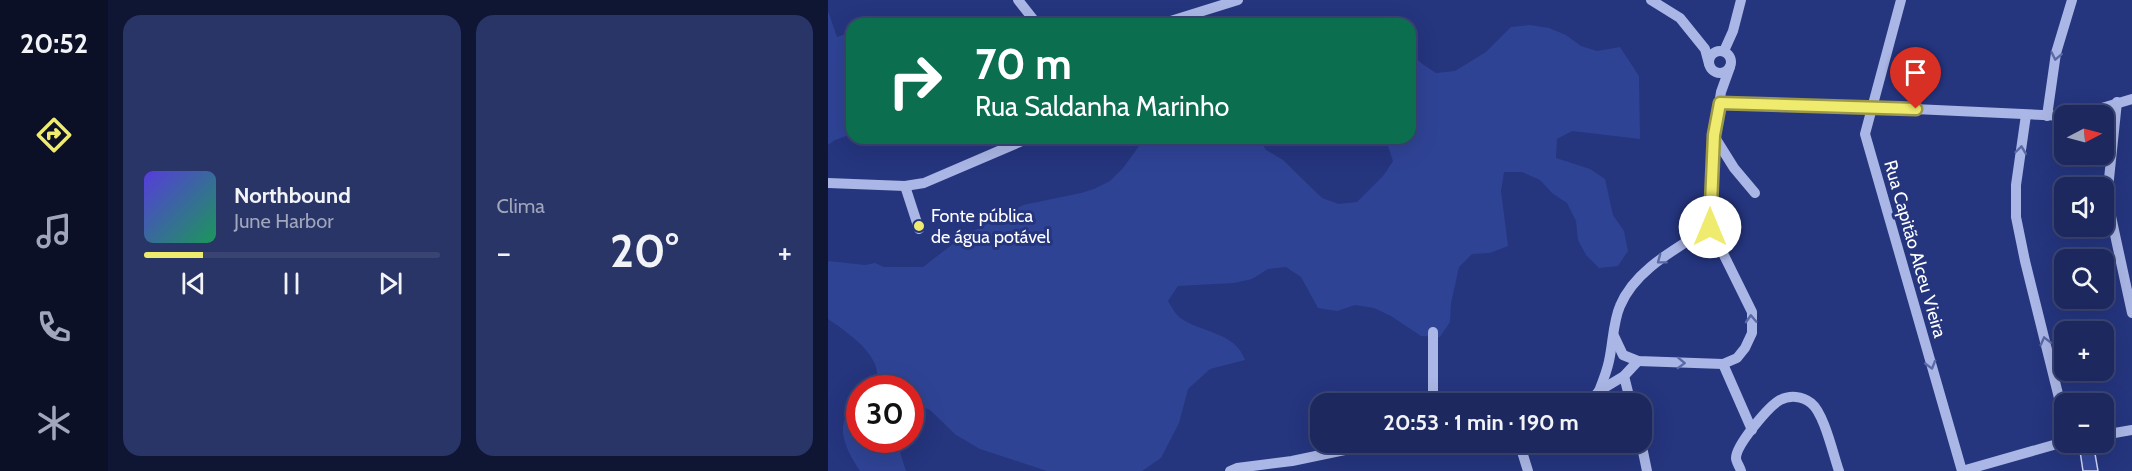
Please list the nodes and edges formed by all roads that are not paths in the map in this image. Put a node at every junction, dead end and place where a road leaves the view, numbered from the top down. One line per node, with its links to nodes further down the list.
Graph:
1 (1018, 0): 7 (street)
2 (1238, 0): 8 (street)
3 (1651, 0): 9 (street)
4 (1741, 0): 9 (street)
5 (1901, 0): 16 (street, Rua Capitão Alceu Vieira)
6 (2072, 0): 18 (street, one-way to 18)
7 (1032, 18)
8 (1180, 18)
9 (1715, 51): 10 (street); 11 (street)
10 (1730, 67): 11 (street); 12 (street)
11 (1712, 68): 12 (street)
12 (1721, 97): 16 (street); 20 (street)
13 (2132, 99): 14 (street)
14 (2116, 102): 15 (street); 27 (street)
15 (2107, 105)
16 (1871, 107): 17 (street); 50 (street, Rua Capitão Alceu Vieira, one-way to 50)
17 (2026, 115): 18 (street); 36 (street, one-way to 17)
18 (2047, 116): 19 (street)
19 (2054, 116)
20 (1714, 135): 24 (street); 25 (street)
21 (1015, 144): 23 (street)
22 (828, 183): 23 (street)
23 (905, 186): 26 (street)
24 (1755, 193)
25 (1710, 227): 29 (street, one-way to 29); 31 (street, one-way to 25)
26 (919, 229)
27 (2132, 314)
28 (1433, 332): 34 (street)
29 (1614, 336): 30 (street); 33 (street)
30 (1638, 361): 31 (street, one-way to 31); 32 (street)
31 (1723, 364): 37 (street)
32 (1624, 376): 33 (street); 35 (street)
33 (1599, 392)
34 (1433, 393)
35 (1628, 393)
36 (2058, 393)
37 (1752, 430): 48 (street); 49 (street)
38 (2132, 430): 39 (street)
39 (2114, 433)
40 (2054, 445): 50 (street)
41 (1338, 453): 44 (street)
42 (1522, 453): 46 (street)
43 (1643, 453): 47 (street)
44 (1294, 466): 45 (street)
45 (1230, 471)
46 (1528, 471)
47 (1647, 471)
48 (1741, 471)
49 (1839, 471)
50 (1962, 471)

